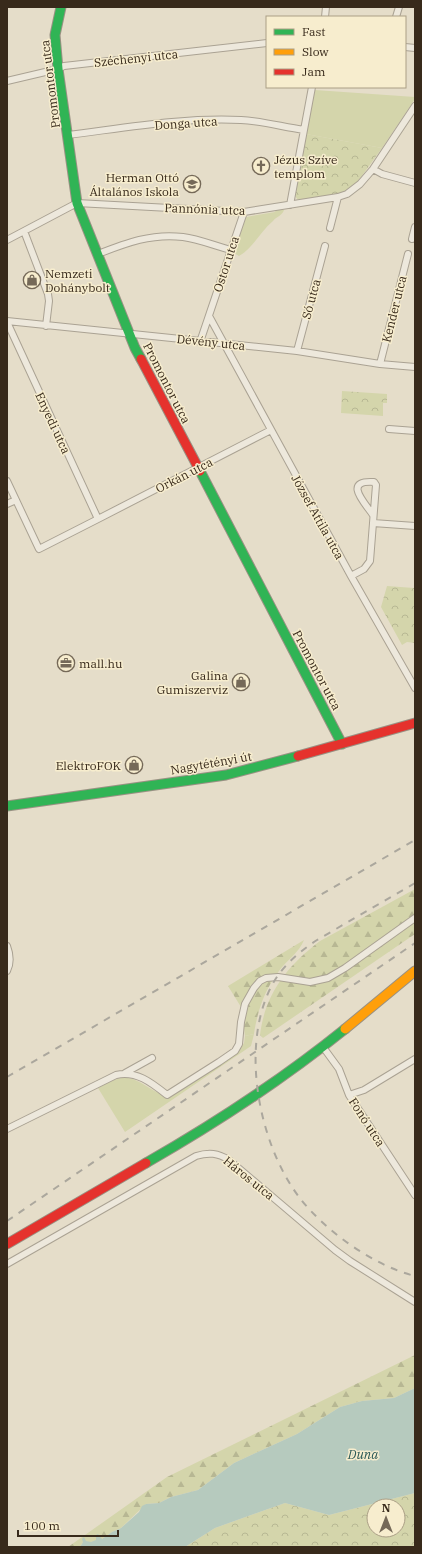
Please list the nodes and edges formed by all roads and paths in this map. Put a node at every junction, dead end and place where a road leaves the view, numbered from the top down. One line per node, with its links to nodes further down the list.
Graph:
1 (61, 7): 3 (main road, Promontor utca)
2 (266, 43): 3 (street, Széchenyi utca)
3 (58, 69): 4 (street, Széchenyi utca); 8 (main road, Promontor utca)
4 (7, 81)
5 (312, 88): 7 (street)
6 (415, 106): 9 (street, Pannónia utca)
7 (304, 130): 8 (street, Donga utca); 13 (street)
8 (68, 135): 12 (main road, Promontor utca)
9 (372, 168): 10 (street); 11 (street, Pannónia utca)
10 (415, 183)
11 (338, 197): 13 (street, Pannónia utca); 16 (street)
12 (77, 203): 14 (street, Pannónia utca); 17 (street); 22 (main road, Promontor utca)
13 (290, 205): 14 (street, Pannónia utca)
14 (244, 212): 21 (street, Ostor utca)
15 (415, 227): 18 (street)
16 (330, 228)
17 (24, 231): 19 (street); 26 (street)
18 (412, 239)
19 (7, 240)
20 (325, 246): 30 (street, Só utca)
21 (231, 250): 22 (street); 24 (street, Ostor utca)
22 (98, 254): 27 (main road, Promontor utca)
23 (408, 254): 31 (street, Kender utca)
24 (209, 316): 28 (street, Ostor utca); 29 (street)
25 (7, 322): 26 (street, Dévény utca); 41 (street, Enyedi utca)
26 (46, 326): 27 (street, Dévény utca)
27 (129, 334): 28 (street, Dévény utca); 36 (main road, Promontor utca)
28 (200, 342): 29 (street, Dévény utca)
29 (223, 344): 30 (street, Dévény utca); 34 (street, József Attila utca)
30 (297, 351): 31 (street, Dévény utca)
31 (380, 364): 32 (street, Dévény utca)
32 (415, 367)
33 (389, 429): 35 (street)
34 (271, 430): 36 (street, Orkán utca); 44 (street, József Attila utca)
35 (415, 431)
36 (198, 468): 41 (street, Orkán utca); 47 (main road, Promontor utca)
37 (7, 481): 38 (street)
38 (16, 500): 39 (street); 41 (street, Orkán utca)
39 (7, 504)
40 (373, 515): 40 (street); 42 (street)
41 (96, 520)
42 (373, 523): 43 (street); 44 (street)
43 (415, 526)
44 (351, 576): 45 (street, József Attila utca)
45 (415, 688)
46 (415, 723): 47 (main road, Nagytétényi út)
47 (342, 744): 48 (main road, Nagytétényi út)
48 (7, 806)
49 (415, 918): 56 (street)
50 (7, 946): 51 (street)
51 (7, 971)
52 (415, 972): 53 (main road)
53 (323, 1047): 57 (street, Fonó utca); 60 (main road)
54 (152, 1058): 56 (street)
55 (415, 1058): 57 (street)
56 (125, 1073): 58 (street)
57 (349, 1095): 59 (street, Fonó utca)
58 (7, 1129)
59 (415, 1195)
60 (7, 1244)
61 (7, 1264): 62 (street, Háros utca)
62 (415, 1302)

